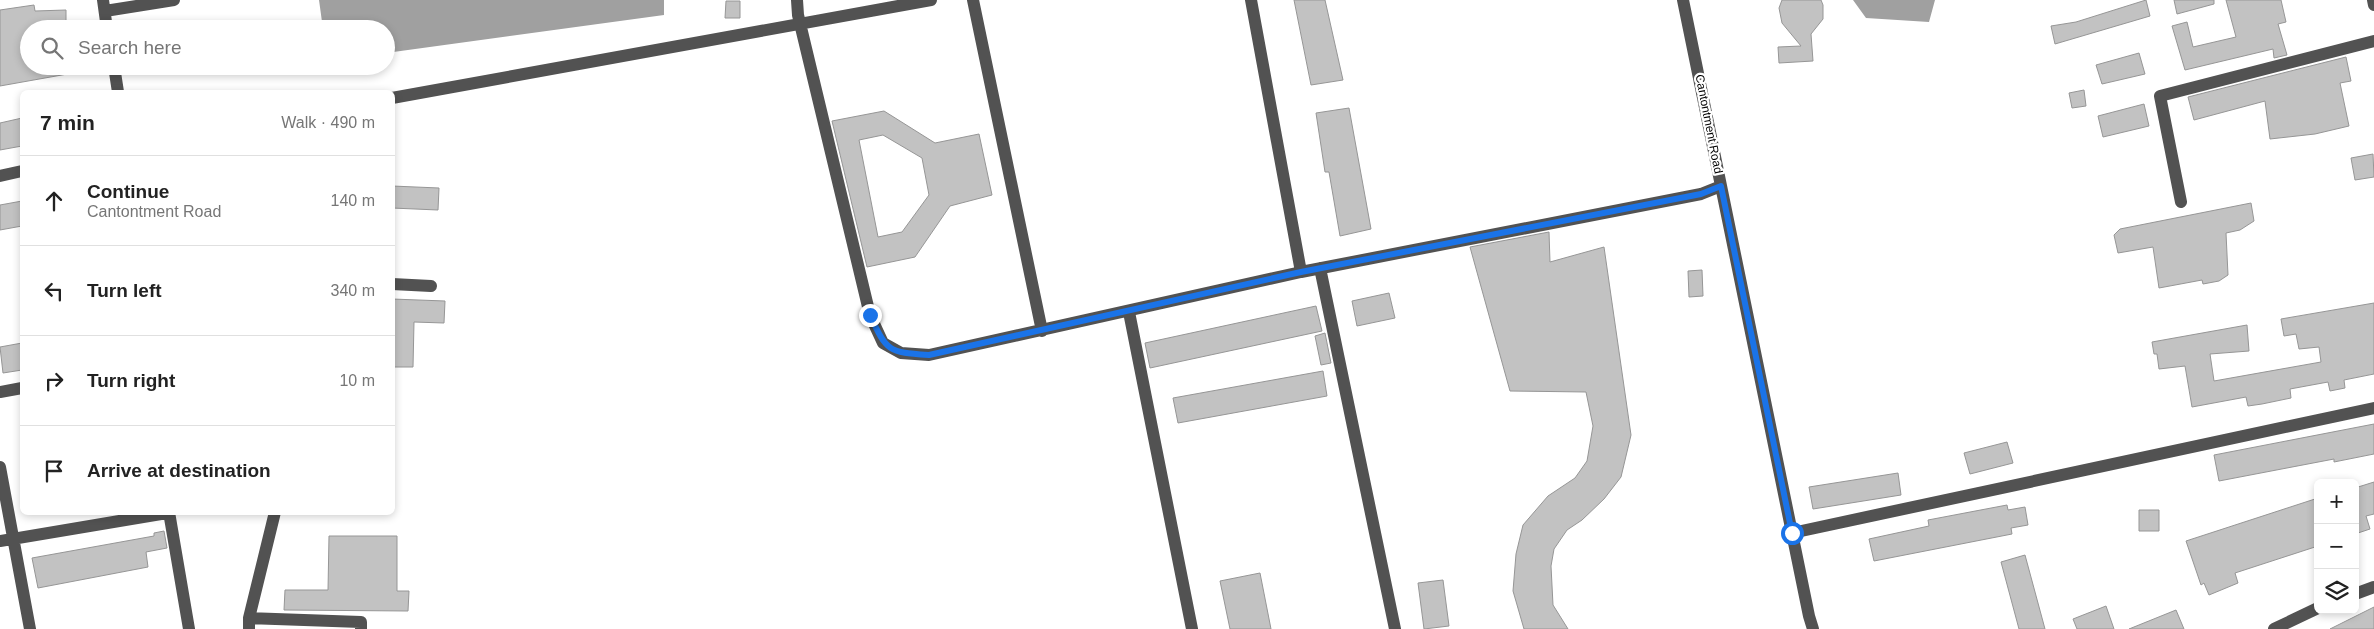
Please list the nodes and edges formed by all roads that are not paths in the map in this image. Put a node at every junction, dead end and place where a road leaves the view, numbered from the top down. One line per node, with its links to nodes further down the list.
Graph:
1 (174, 0): 9 (street)
2 (797, 0): 11 (street)
3 (931, 0): 11 (street)
4 (973, 0): 25 (street)
5 (1252, 0): 21 (street)
6 (1683, 0): 18 (street, Cantontment Road)
7 (2373, 0): 8 (street)
8 (2374, 5)
9 (104, 6): 10 (street)
10 (106, 20)
11 (802, 23): 15 (street); 25 (street)
12 (2374, 41): 19 (street)
13 (115, 75): 14 (street)
14 (118, 90)
15 (395, 97)
16 (20, 171): 17 (street)
17 (0, 176)
18 (1721, 186): 20 (street); 33 (street, Cantontment Road)
19 (2181, 202)
20 (1320, 268): 21 (street); 44 (street)
21 (1301, 272): 24 (street)
22 (395, 284): 23 (street)
23 (431, 286)
24 (1129, 312): 25 (street); 43 (street)
25 (1042, 331)
26 (20, 388): 27 (street)
27 (0, 392)
28 (2374, 408): 33 (street)
29 (0, 467): 34 (street)
30 (153, 515): 34 (street)
31 (165, 515): 41 (street)
32 (274, 515): 39 (street)
33 (1792, 533): 45 (street, Cantontment Road)
34 (13, 538): 35 (street); 40 (street)
35 (0, 541)
36 (2374, 586): 37 (street)
37 (2359, 592)
38 (2314, 610): 46 (street)
39 (249, 623): 42 (street)
40 (30, 629)
41 (189, 629)
42 (361, 629)
43 (1192, 629)
44 (1395, 629)
45 (1813, 629)
46 (2274, 629)

